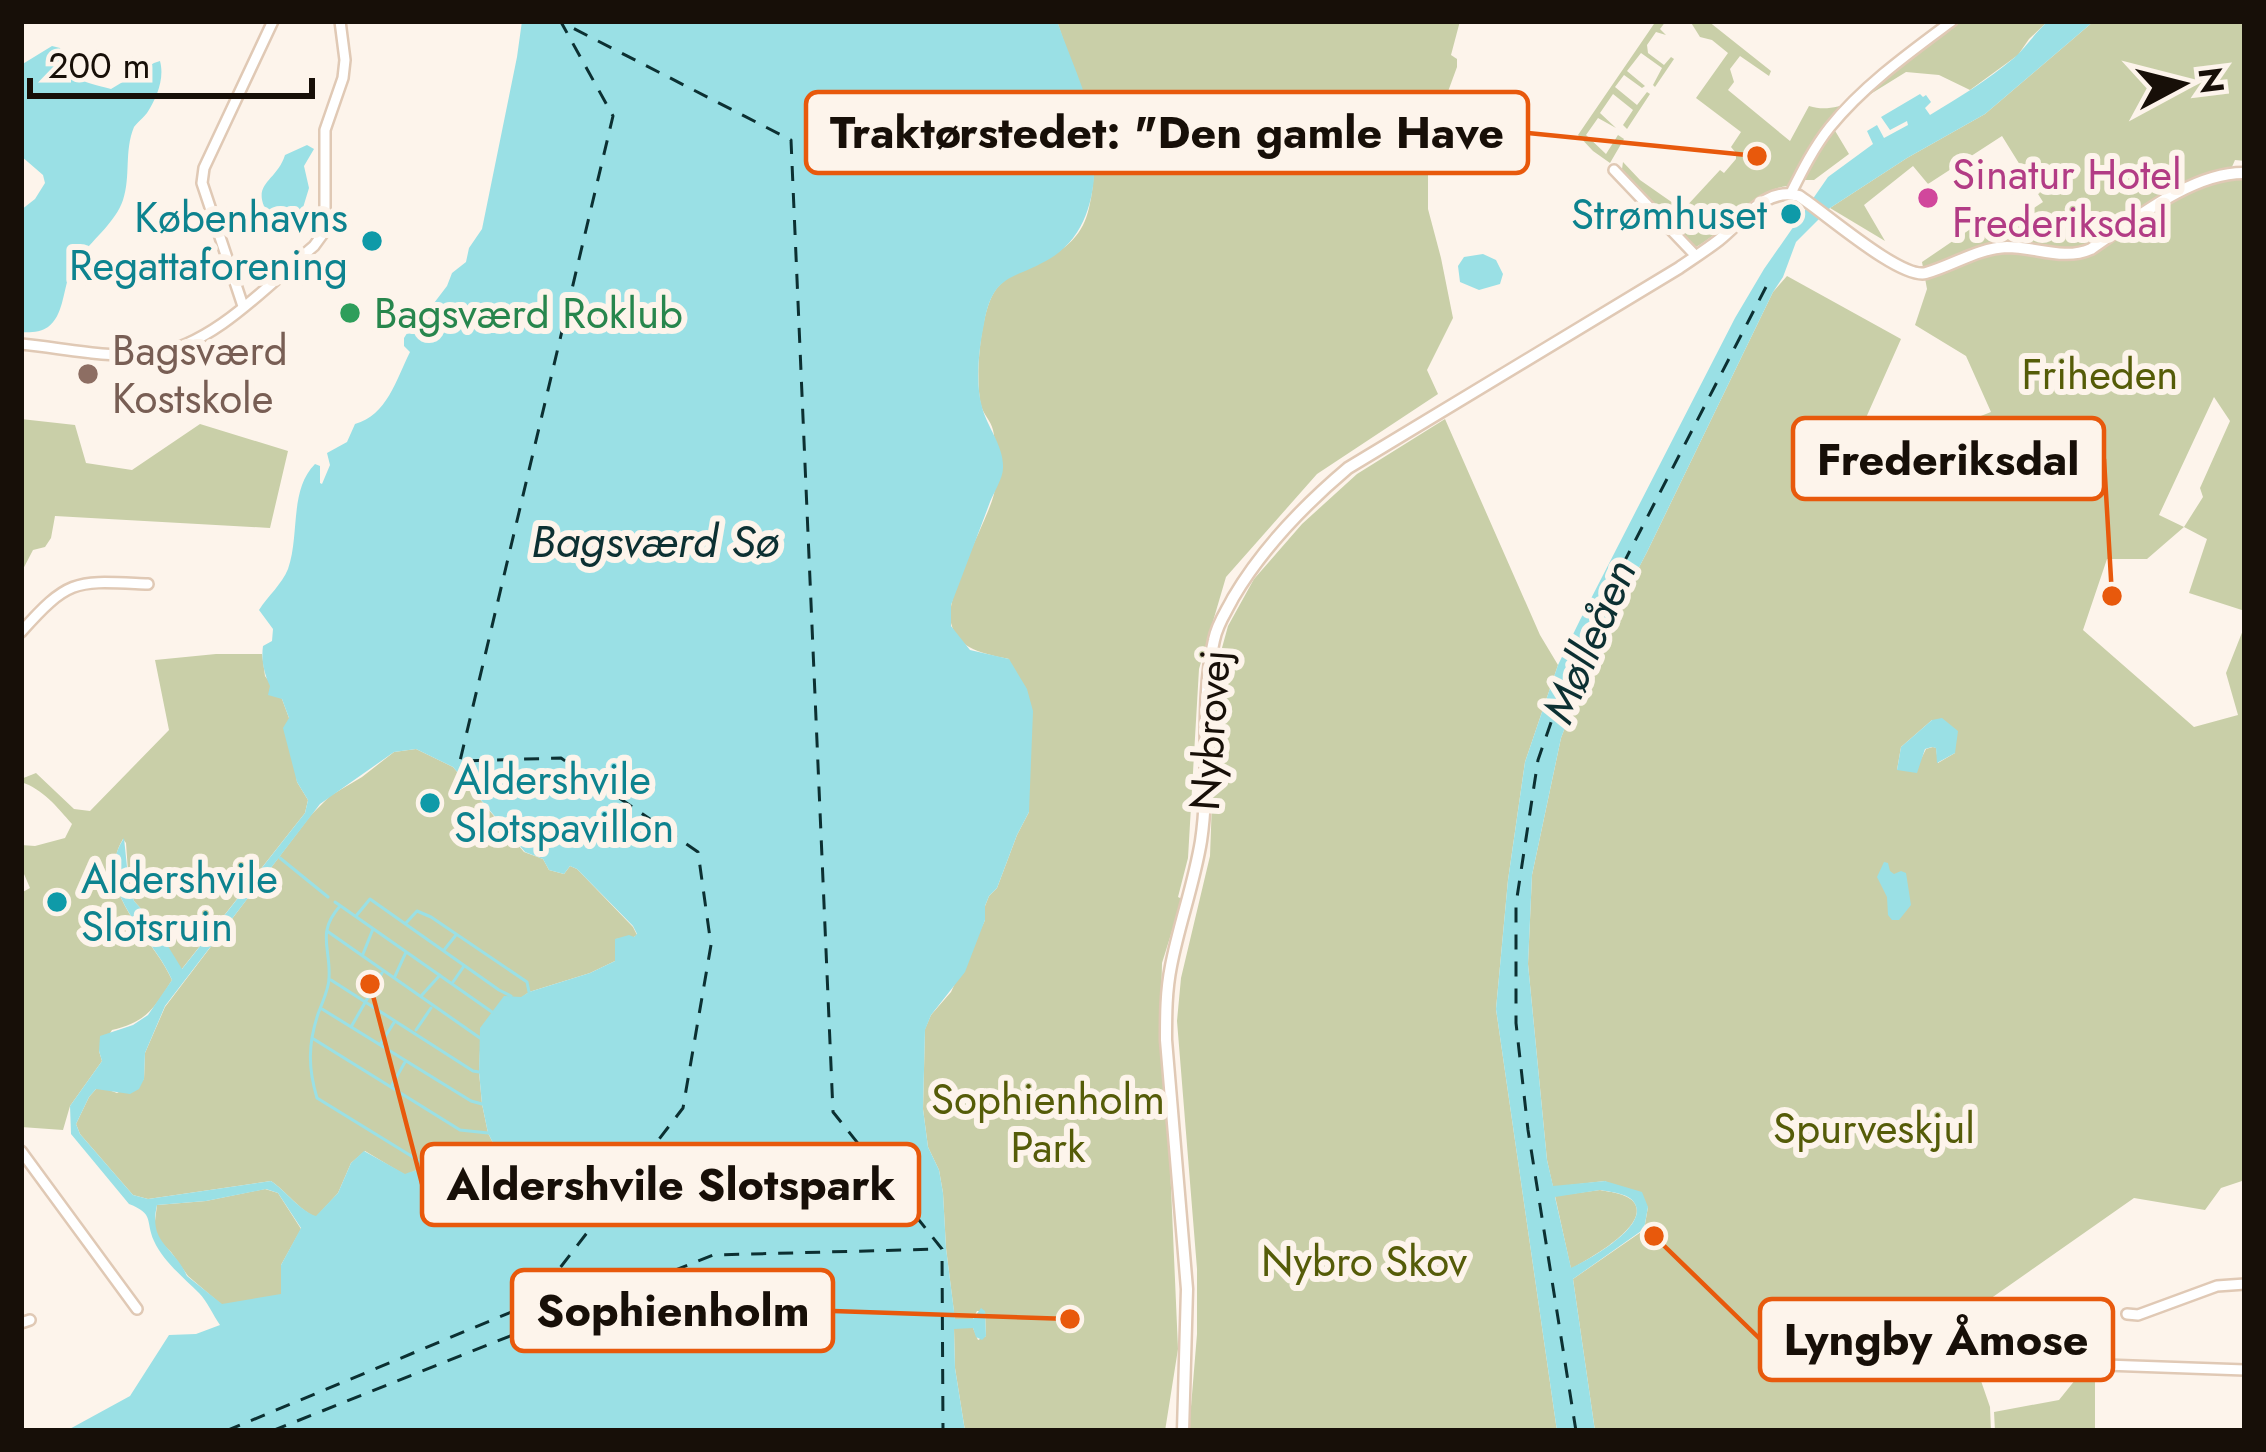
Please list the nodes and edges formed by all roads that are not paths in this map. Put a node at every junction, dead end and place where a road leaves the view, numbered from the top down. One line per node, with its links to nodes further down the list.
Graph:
1 (273, 21): 8 (street)
2 (340, 21): 8 (street)
3 (1952, 21): 6 (street)
4 (1614, 170): 7 (street)
5 (2245, 172): 6 (street)
6 (1791, 193): 7 (street, Nybrovej)
7 (1696, 256): 18 (street, Nybrovej)
8 (243, 306): 9 (street)
9 (21, 344)
10 (148, 584): 11 (street)
11 (21, 632)
12 (21, 1151): 14 (street)
13 (2245, 1284): 15 (street)
14 (137, 1309)
15 (2127, 1314)
16 (2071, 1320): 17 (street)
17 (2245, 1370)
18 (1183, 1431)

